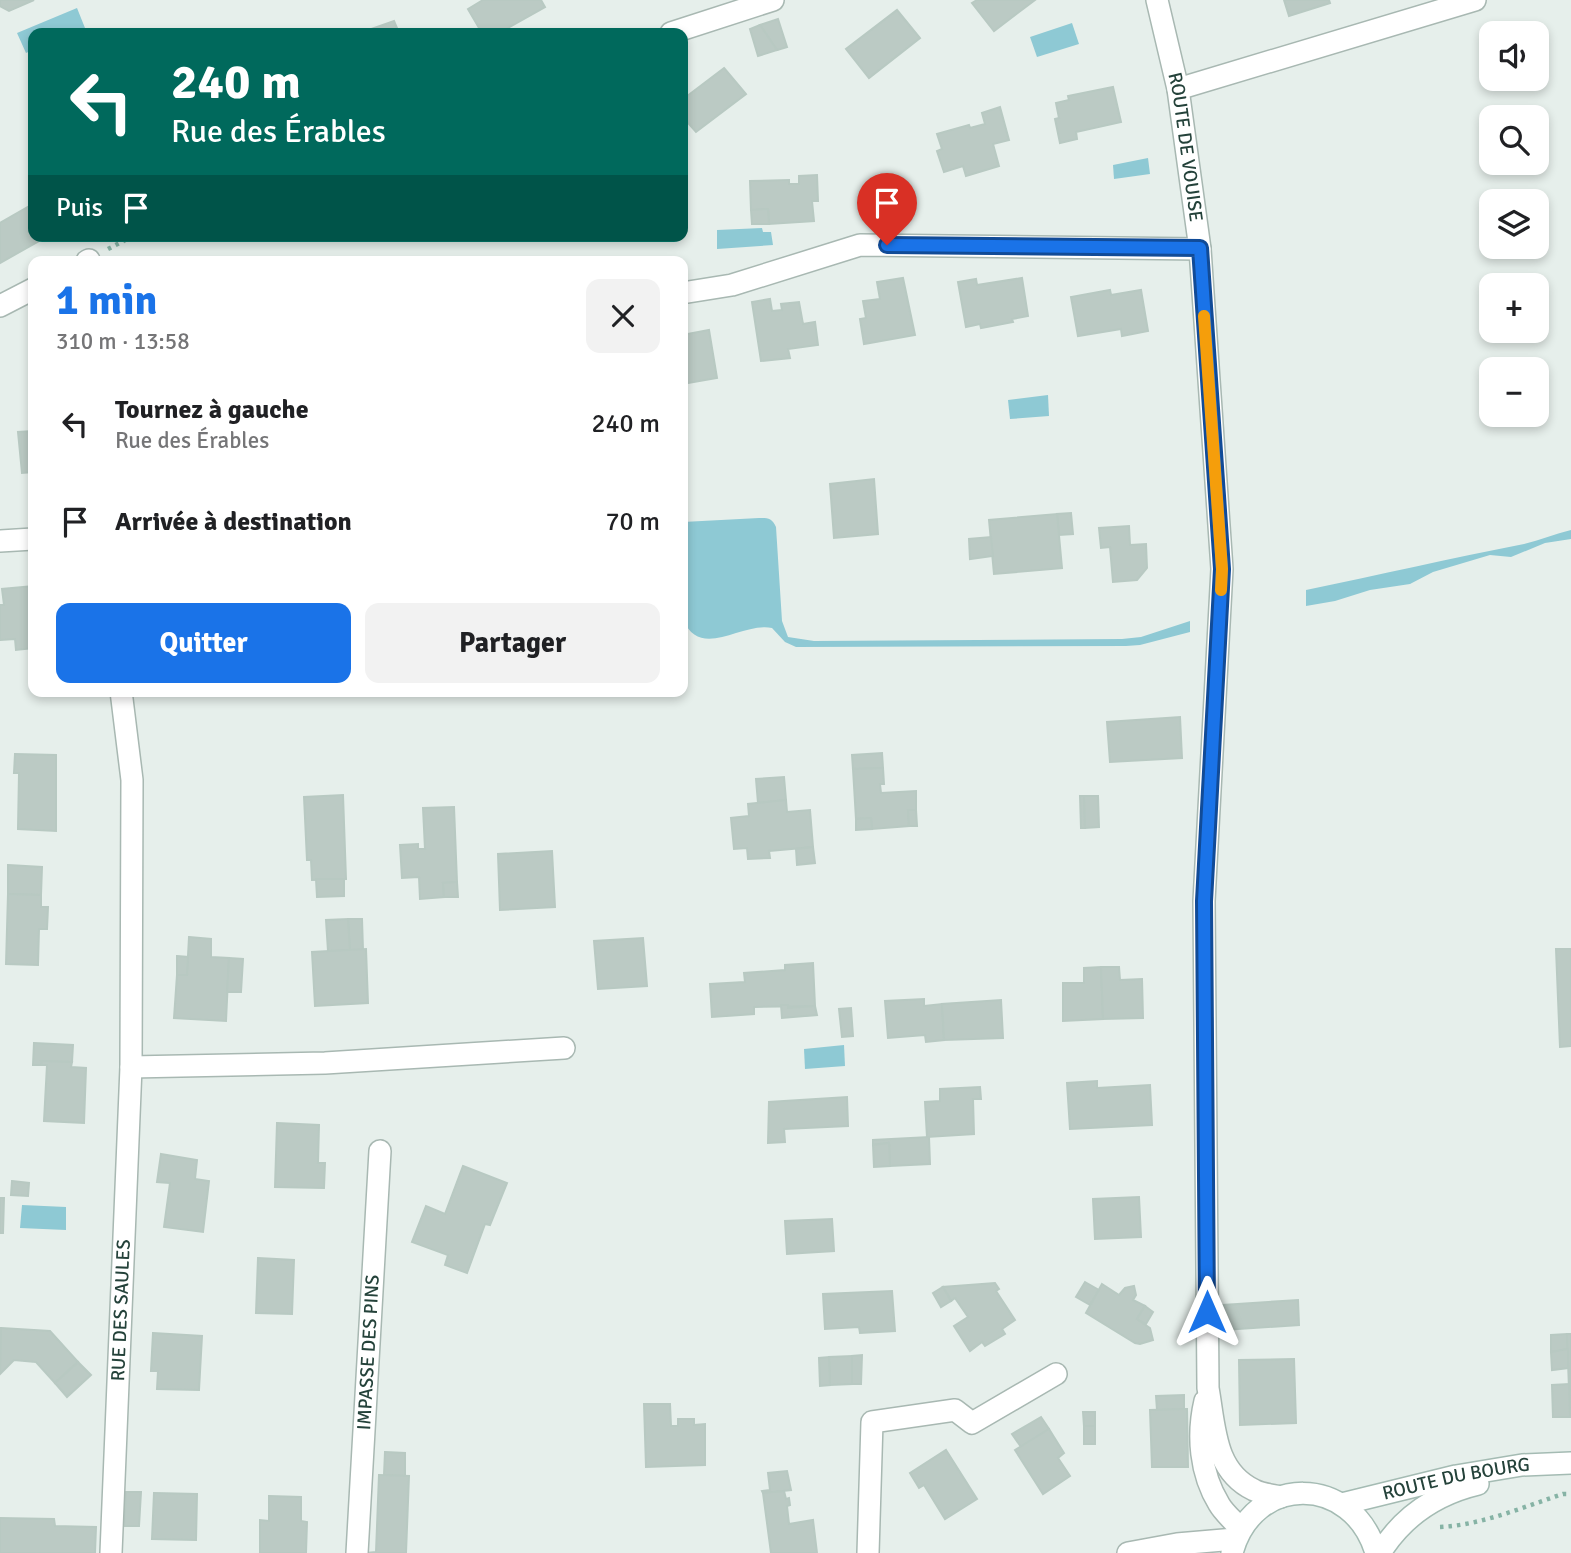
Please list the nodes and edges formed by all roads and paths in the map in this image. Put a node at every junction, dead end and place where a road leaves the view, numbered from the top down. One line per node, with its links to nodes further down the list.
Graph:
1 (773, 0): 4 (street)
2 (1157, 0): 5 (street, ROUTE DE VOUISE)
3 (1475, 0): 5 (street)
4 (686, 28)
5 (1178, 89): 6 (street, ROUTE DE VOUISE)
6 (1200, 248): 8 (street); 17 (street, ROUTE DE VOUISE)
7 (28, 292): 9 (street)
8 (688, 292)
9 (0, 306)
10 (28, 540): 11 (street)
11 (0, 541)
12 (122, 697): 14 (street, RUE DES SAULES)
13 (564, 1048): 14 (street)
14 (131, 1067): 25 (street, RUE DES SAULES)
15 (380, 1151): 26 (street, IMPASSE DES PINS)
16 (1056, 1374): 27 (street)
17 (1208, 1388): 21 (street, ROUTE DE VOUISE); 24 (street, ROUTE DE VOUISE)
18 (1571, 1463): 22 (street, ROUTE DU BOURG)
19 (1571, 1471): 29 (street, ROUTE DU BOURG)
20 (1571, 1494): 23 (path)
21 (1281, 1497): 22 (street); 24 (street)
22 (1342, 1504): 29 (street)
23 (1431, 1528)
24 (1236, 1541): 28 (street)
25 (111, 1553)
26 (357, 1553)
27 (869, 1553)
28 (1128, 1553)
29 (1378, 1553)

